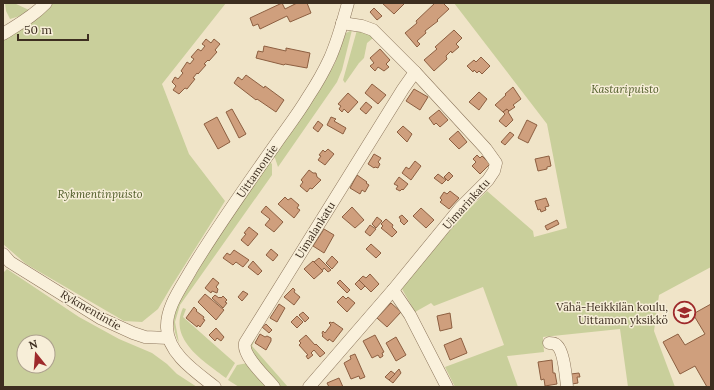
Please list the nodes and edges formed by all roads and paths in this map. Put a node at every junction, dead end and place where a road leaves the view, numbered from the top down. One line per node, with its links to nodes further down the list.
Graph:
1 (46, 3): 5 (street)
2 (348, 3): 4 (street, Uittamontie)
3 (3, 20): 5 (street)
4 (342, 23): 6 (street, Uimarinkatu); 9 (street, Uittamontie)
5 (4, 33)
6 (415, 72): 8 (street, Uimarinkatu); 12 (street, Uimalankatu)
7 (3, 254): 9 (street, Rykmentintie)
8 (392, 290): 13 (street, Uimarinkatu); 14 (street)
9 (168, 338): 11 (street)
10 (549, 343): 15 (street)
11 (215, 387)
12 (274, 387)
13 (309, 387)
14 (448, 387)
15 (567, 387)

